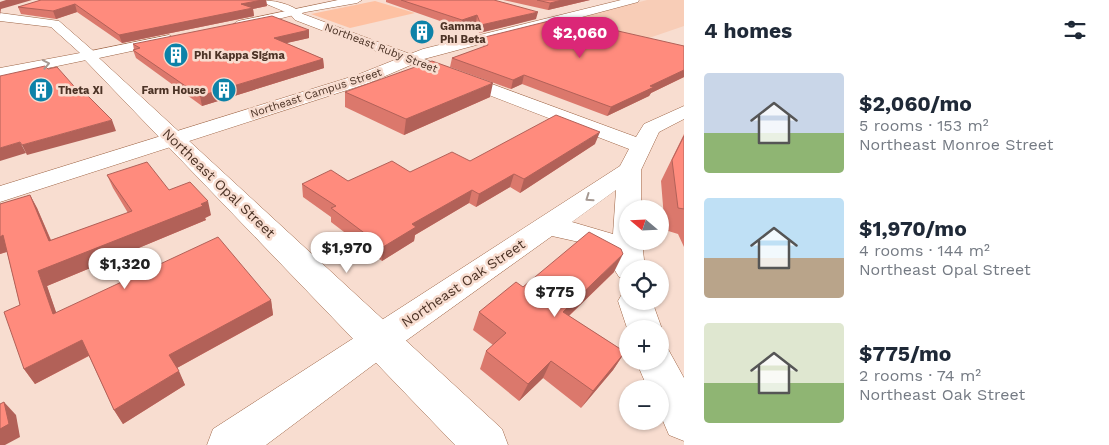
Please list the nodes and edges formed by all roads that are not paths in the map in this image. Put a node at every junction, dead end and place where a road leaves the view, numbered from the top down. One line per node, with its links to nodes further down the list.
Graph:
1 (262, 0): 5 (street, Northeast Ruby Street)
2 (356, 0): 5 (street)
3 (634, 0): 8 (street, Northeast Campus Street)
4 (25, 7): 7 (street)
5 (294, 12): 10 (street); 13 (street, Northeast Ruby Street)
6 (532, 12): 8 (street)
7 (0, 16): 12 (street, Northeast Opal Street)
8 (559, 19): 9 (street); 13 (street, Northeast Campus Street)
9 (586, 25)
10 (221, 29)
11 (184, 36): 12 (street)
12 (91, 55): 14 (street, one-way to 12); 16 (street, Northeast Opal Street)
13 (410, 59): 16 (street, Northeast Campus Street); 17 (street, Northeast Ruby Street)
14 (0, 73)
15 (684, 112): 17 (street, Northeast Oak Street)
16 (172, 140): 18 (street, Northeast Campus Street); 21 (street, Northeast Opal Street)
17 (636, 159): 19 (street, Northeast Oak Street, one-way to 19); 20 (street)
18 (0, 194)
19 (548, 226): 20 (street); 21 (street, Northeast Oak Street)
20 (628, 260)
21 (380, 339): 24 (street, Northeast Oak Street); 25 (street, Northeast Opal Street)
22 (659, 370): 23 (street)
23 (684, 420)
24 (229, 445)
25 (486, 445)

